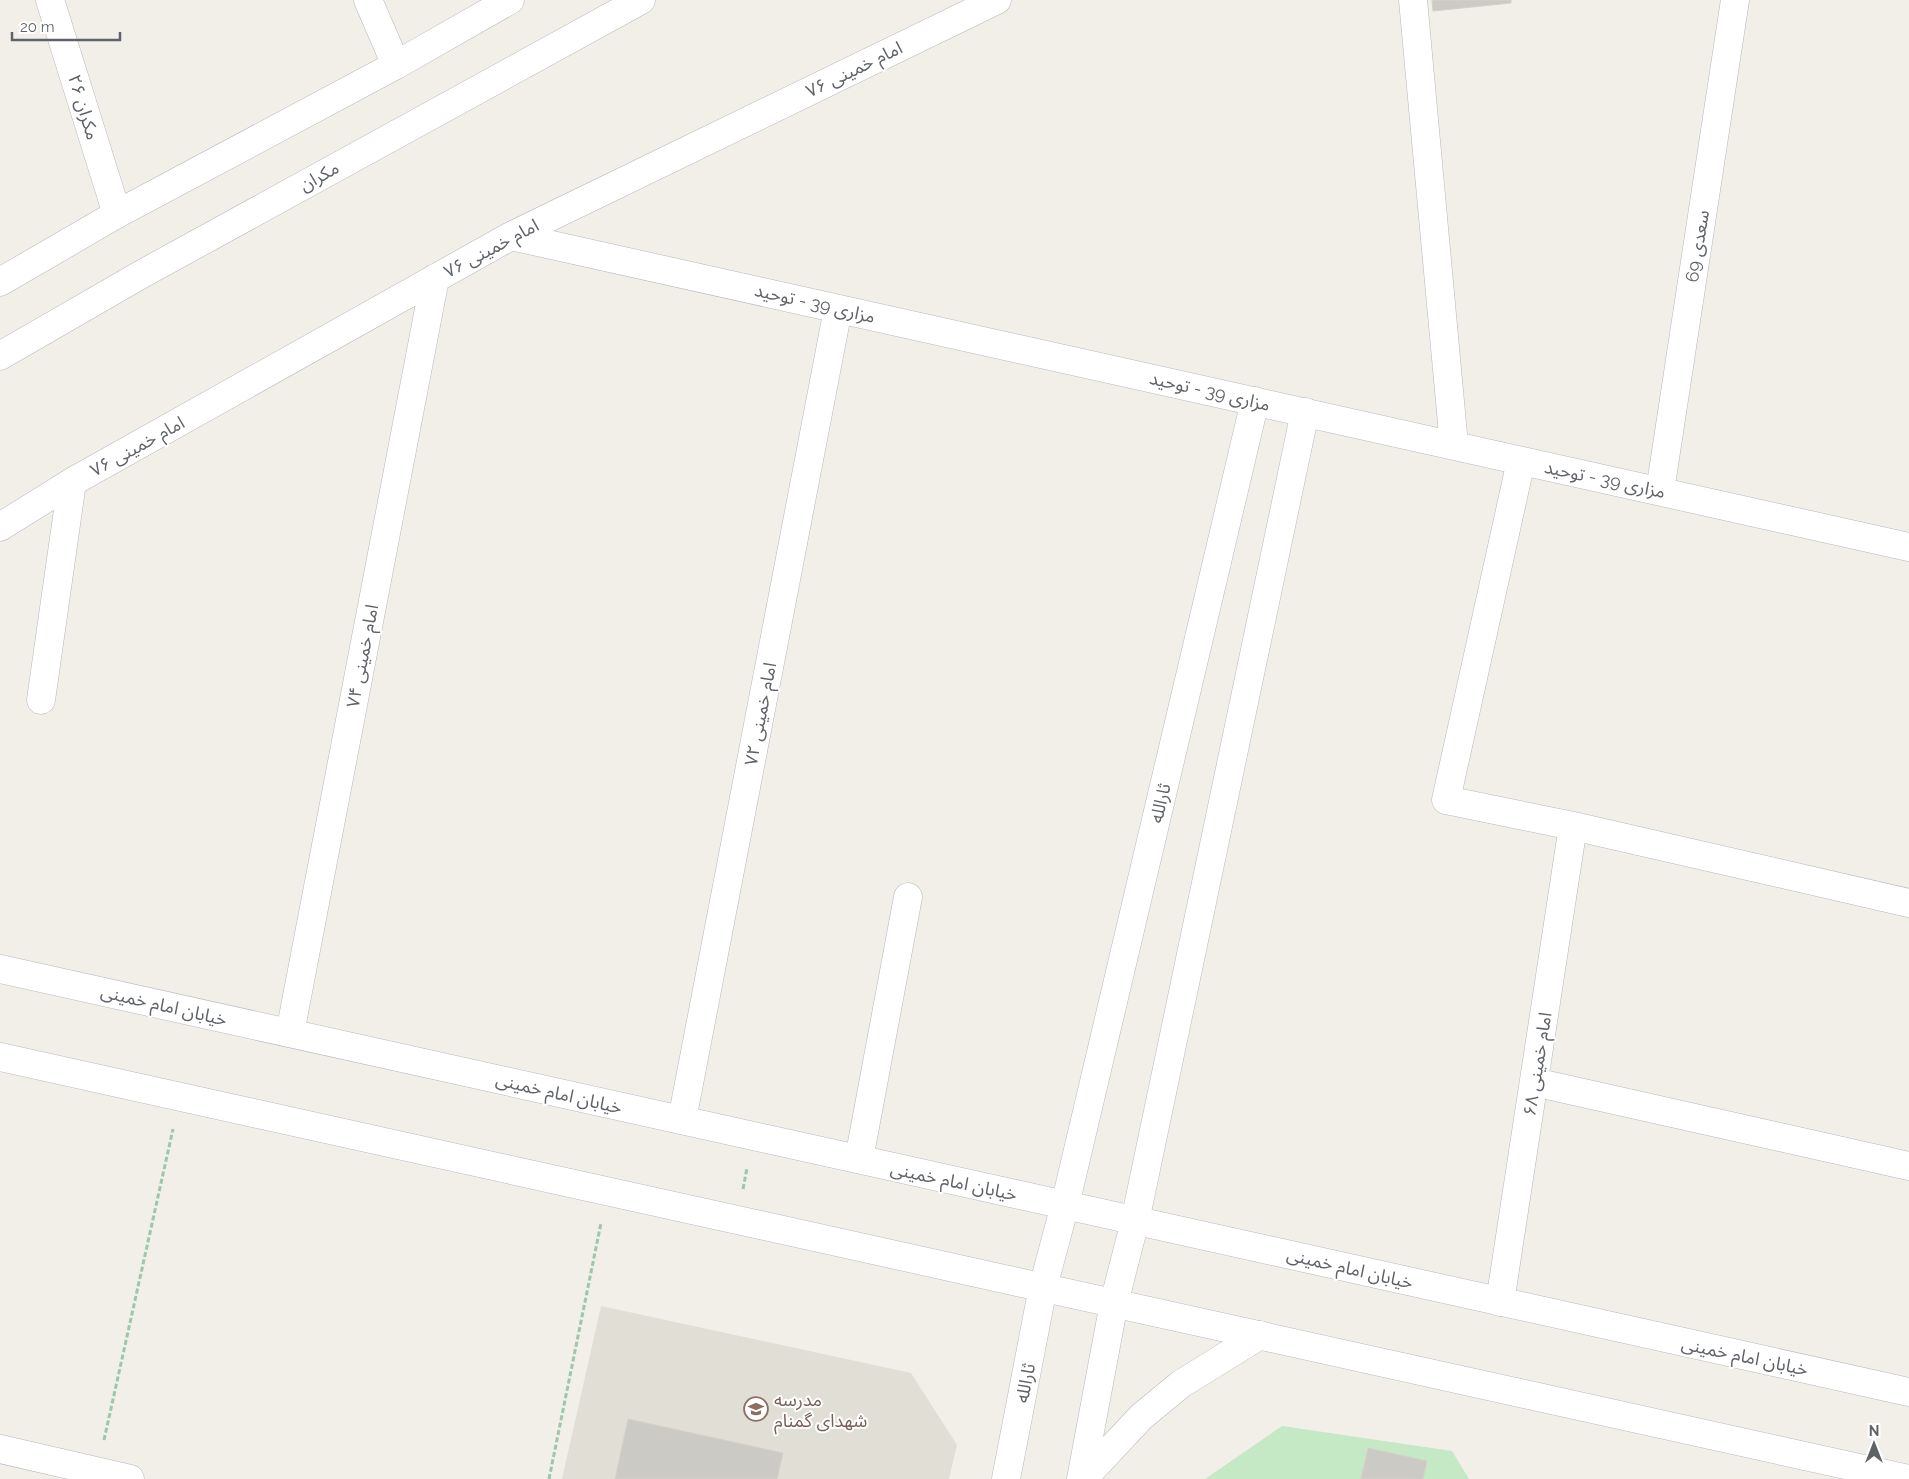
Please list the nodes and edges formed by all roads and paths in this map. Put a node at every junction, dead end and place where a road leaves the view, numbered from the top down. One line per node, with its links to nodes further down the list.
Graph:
1 (50, 0): 9 (street, مکران ۲۶)
2 (368, 0): 8 (street)
3 (510, 0): 8 (street)
4 (641, 0): 14 (street, مکران)
5 (997, 0): 10 (street, امام خمینی ۷۶)
6 (1413, 0): 17 (street)
7 (1735, 0): 20 (street, سعدی 69)
8 (396, 65): 9 (street)
9 (117, 214): 12 (street)
10 (511, 236): 11 (street, امام خمینی ۷۶); 13 (street, مزاری 39 - توحید)
11 (435, 278): 19 (street, امام خمینی ۷۶); 28 (street, امام خمینی ۷۴)
12 (0, 282)
13 (838, 308): 15 (street, مزاری 39 - توحید); 32 (street, امام خمینی ۷۲)
14 (0, 356)
15 (1255, 401): 16 (street, مزاری 39 - توحید); 37 (street, ثارالله)
16 (1305, 412): 17 (street, مزاری 39 - توحید); 39 (street)
17 (1454, 446): 18 (street, مزاری 39 - توحید)
18 (1522, 461): 20 (street, مزاری 39 - توحید); 24 (street)
19 (72, 482): 21 (street, امام خمینی ۷۶); 23 (street)
20 (1660, 491): 22 (street, مزاری 39 - توحید)
21 (0, 527)
22 (1909, 547)
23 (40, 700)
24 (1573, 826): 26 (street); 30 (street, امام خمینی ۶۸)
25 (908, 897): 34 (street)
26 (1909, 903)
27 (0, 969): 28 (street, خیابان امام خمینی)
28 (290, 1033): 32 (street, خیابان امام خمینی)
29 (0, 1057): 31 (street)
30 (1534, 1082): 35 (street); 41 (street, امام خمینی ۶۸)
31 (181, 1097): 36 (street); 46 (path)
32 (682, 1120): 33 (street, خیابان امام خمینی)
33 (754, 1136): 34 (street, خیابان امام خمینی); 38 (path)
34 (858, 1160): 37 (street, خیابان امام خمینی)
35 (1909, 1166)
36 (608, 1191): 38 (street); 48 (path)
37 (1065, 1205): 39 (street, خیابان امام خمینی); 40 (street, ثارالله)
38 (736, 1219): 40 (street)
39 (1135, 1220): 41 (street, خیابان امام خمینی); 42 (street)
40 (1043, 1287): 42 (street); 49 (street, ثارالله)
41 (1500, 1302): 44 (street, خیابان امام خمینی)
42 (1114, 1303): 43 (street); 50 (street)
43 (1260, 1335): 50 (street); 51 (street)
44 (1909, 1392)
45 (0, 1449): 46 (street)
46 (97, 1471): 47 (street)
47 (130, 1479)
48 (548, 1479)
49 (1006, 1479)
50 (1082, 1479)
51 (1909, 1479)

